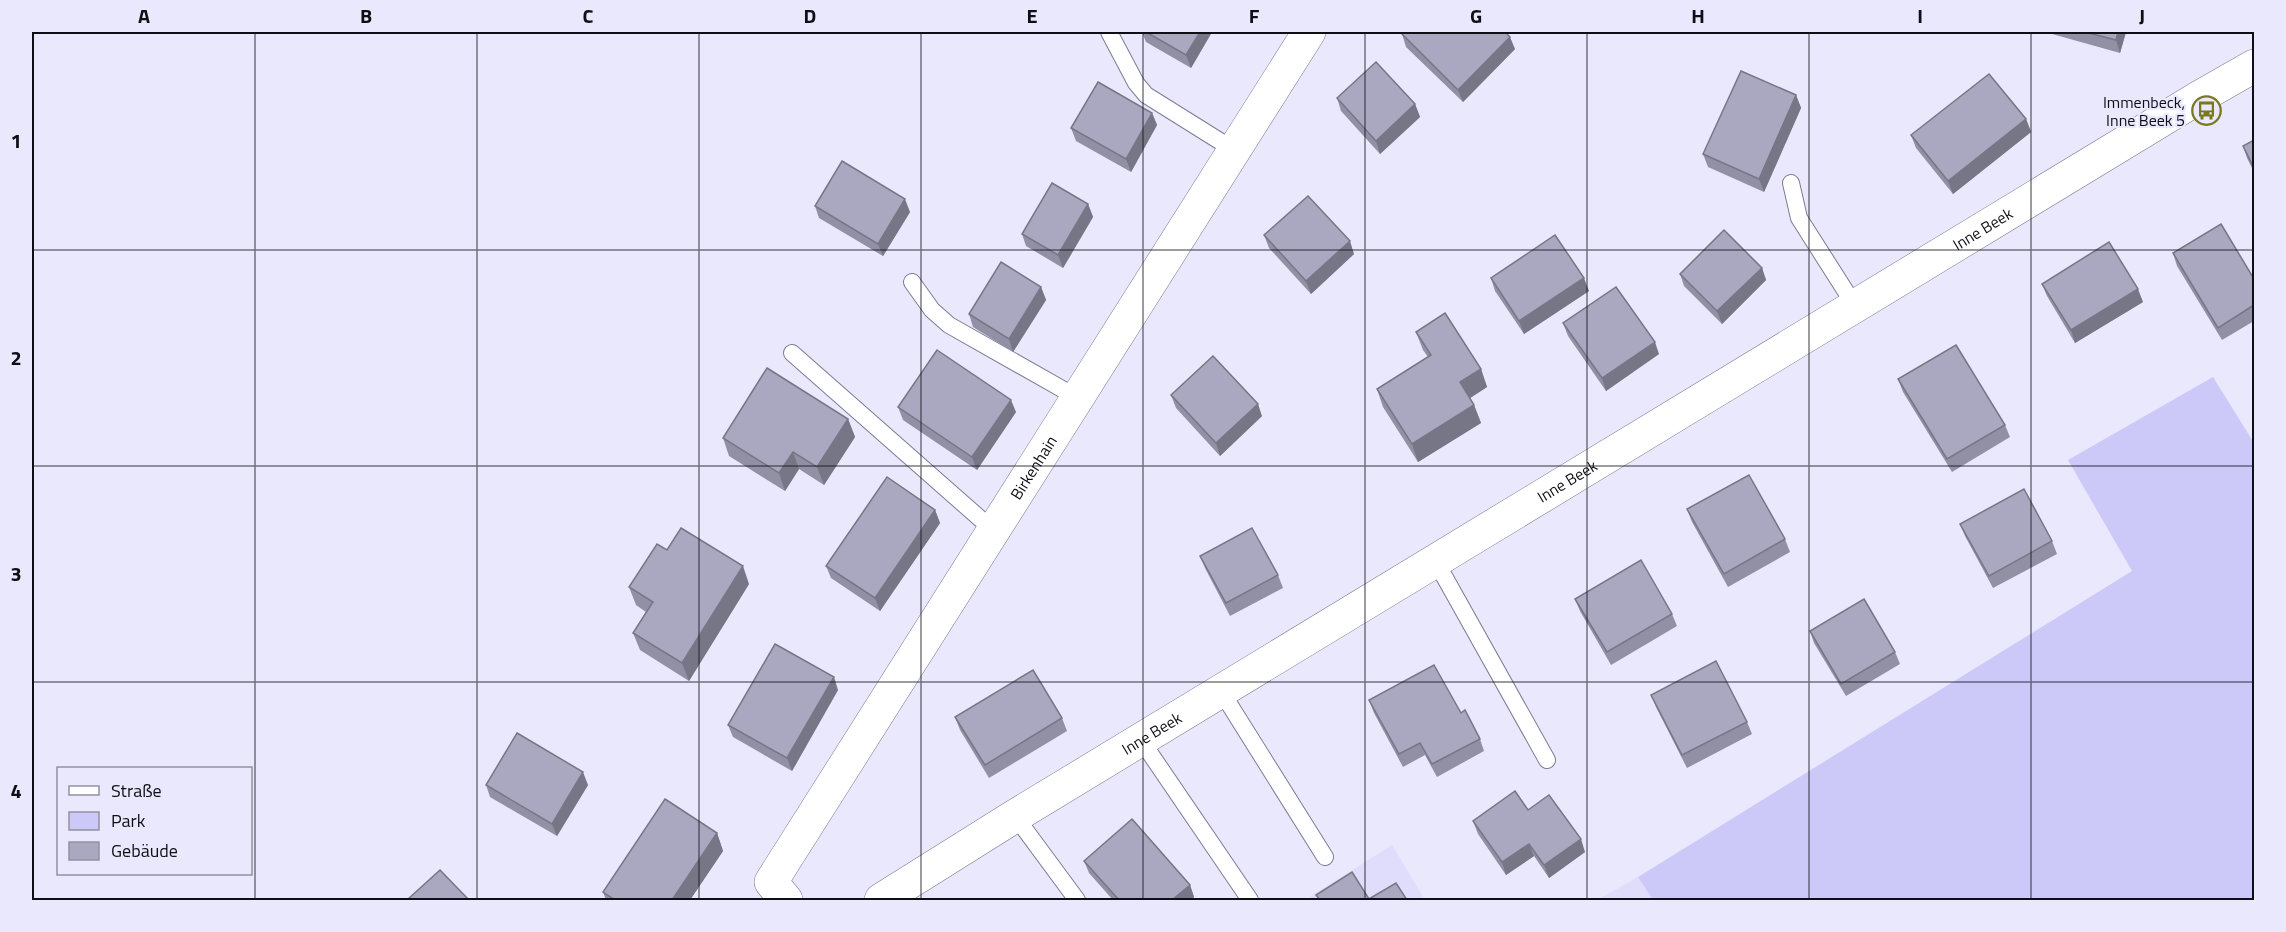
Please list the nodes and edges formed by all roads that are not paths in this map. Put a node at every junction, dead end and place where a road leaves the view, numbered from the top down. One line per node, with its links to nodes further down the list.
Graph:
1 (1109, 32): 4 (lane)
2 (1309, 32): 4 (street, Birkenhain)
3 (2254, 66): 7 (street, Inne Beek)
4 (1234, 150): 9 (street, Birkenhain)
5 (1791, 183): 7 (lane)
6 (912, 282): 9 (lane)
7 (1855, 306): 11 (street, Inne Beek)
8 (792, 353): 10 (lane)
9 (1078, 398): 10 (street, Birkenhain)
10 (993, 530): 17 (street, Birkenhain)
11 (1435, 560): 12 (street, Inne Beek); 14 (lane)
12 (1221, 691): 13 (street, Inne Beek); 16 (lane)
13 (1140, 740): 15 (street, Inne Beek); 20 (lane)
14 (1547, 760)
15 (1015, 816): 18 (street, Inne Beek); 19 (lane)
16 (1325, 857)
17 (786, 900)
18 (881, 900)
19 (1077, 900)
20 (1250, 900)

